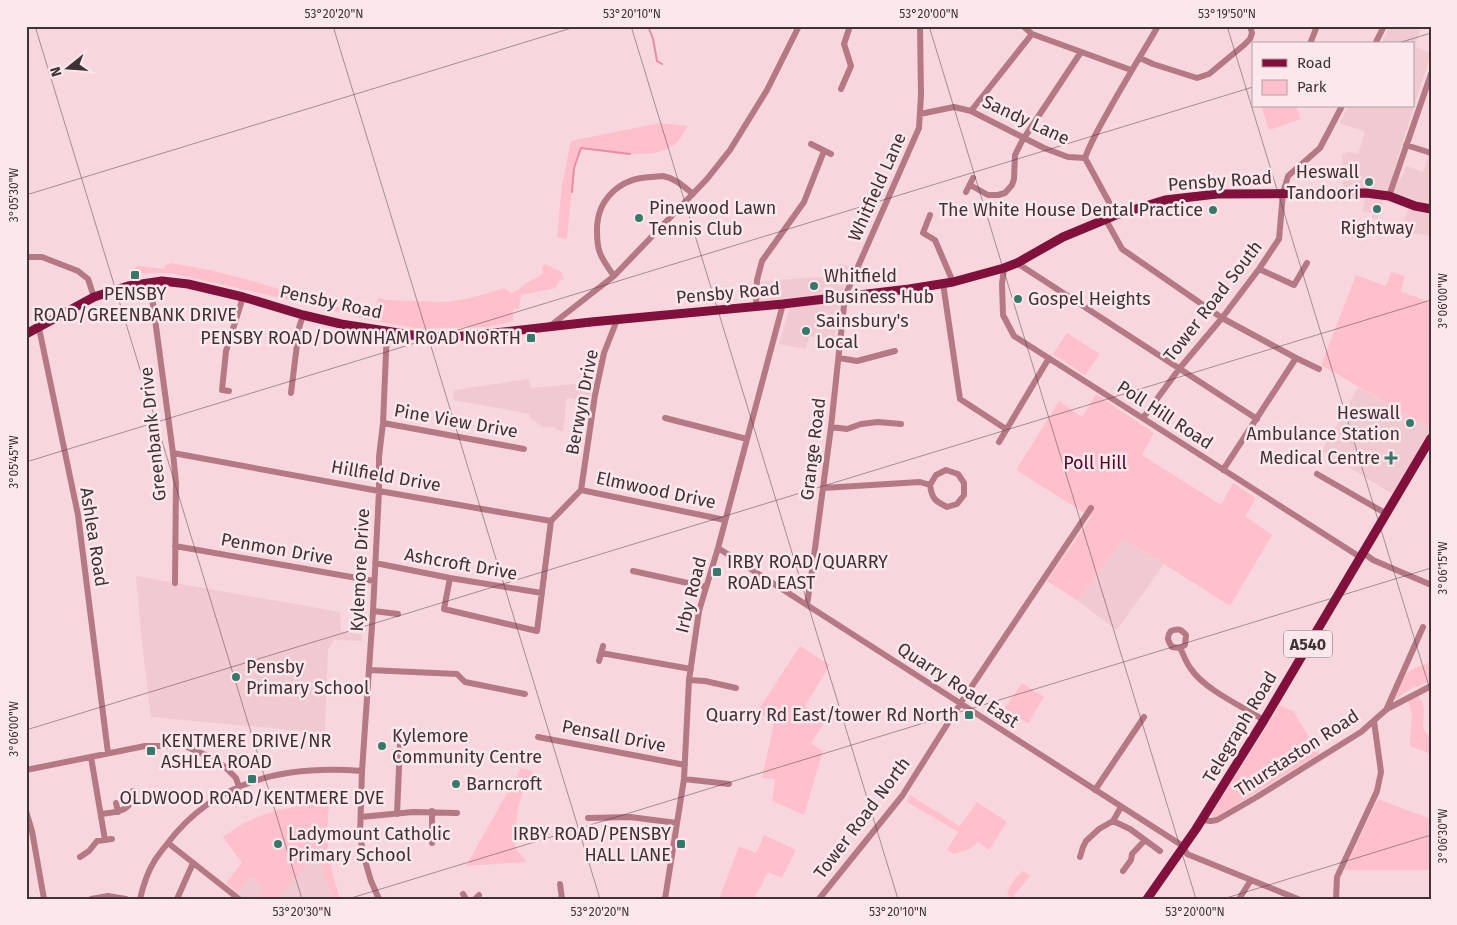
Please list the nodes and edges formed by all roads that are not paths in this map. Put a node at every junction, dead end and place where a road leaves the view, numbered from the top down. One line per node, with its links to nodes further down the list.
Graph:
1 (798, 26): 27 (street)
2 (850, 26): 16 (street)
3 (920, 26): 19 (street, Whitfield Lane)
4 (1023, 26): 9 (street)
5 (1158, 26): 13 (street)
6 (1250, 26): 13 (street)
7 (1317, 26): 10 (street)
8 (1384, 26): 11 (street)
9 (1032, 34): 12 (street); 18 (street)
10 (1311, 42)
11 (1376, 42)
12 (1081, 52): 14 (street); 20 (street)
13 (1140, 58): 14 (street)
14 (1130, 70): 24 (street)
15 (1431, 74): 22 (street)
16 (841, 89)
17 (1341, 108): 26 (street)
18 (971, 111): 19 (street, Sandy Lane); 20 (street, Sandy Lane)
19 (920, 114): 42 (street, Whitfield Lane)
20 (1025, 138): 24 (street, Sandy Lane); 25 (street)
21 (811, 144): 46 (street)
22 (1406, 145): 23 (street); 28 (street)
23 (1431, 153)
24 (1085, 158): 31 (street, Sandy Lane)
25 (973, 178)
26 (1283, 193): 28 (main road, Pensby Road); 31 (main road, Pensby Road); 37 (street, Tower Road South)
27 (693, 194): 38 (street); 38 (street)
28 (1389, 196): 29 (main road, Pensby Road)
29 (1431, 209)
30 (930, 214): 40 (street)
31 (1116, 215): 32 (main road, Pensby Road)
32 (1106, 220): 35 (main road, Pensby Road); 48 (street)
33 (26, 257): 43 (street)
34 (1307, 262): 37 (street)
35 (1017, 264): 36 (main road, Pensby Road); 58 (street)
36 (1004, 268): 40 (main road, Pensby Road); 56 (street, Poll Hill Road)
37 (1259, 268): 48 (street, Tower Road South)
38 (614, 276): 50 (street)
39 (150, 282): 43 (main road, Pensby Road); 44 (main road, Pensby Road); 73 (street, Greenbank Drive)
40 (953, 282): 41 (main road, Pensby Road)
41 (943, 283): 42 (main road, Pensby Road); 68 (street)
42 (845, 296): 45 (main road, Pensby Road); 55 (street, Grange Road)
43 (94, 297): 51 (main road, Pensby Road)
44 (243, 297): 47 (main road, Pensby Road); 60 (street)
45 (783, 304): 46 (main road, Pensby Road); 70 (street, Irby Road)
46 (756, 307): 49 (main road, Pensby Road)
47 (303, 315): 52 (main road, Pensby Road); 61 (street)
48 (1222, 318): 57 (street); 58 (street, Tower Road South)
49 (617, 320): 50 (main road, Pensby Road); 78 (street, Berwyn Drive)
50 (549, 327): 52 (main road, Pensby Road)
51 (39, 328): 53 (main road, Pensby Road); 116 (street, Ashlea Road)
52 (387, 330): 65 (street, Kylemore Drive)
53 (26, 334)
54 (895, 351): 55 (street)
55 (839, 358): 67 (street, Grange Road)
56 (1049, 358): 63 (street, Poll Hill Road); 68 (street)
57 (1296, 358): 59 (street); 64 (street)
58 (1179, 369): 63 (street, Tower Road South); 64 (street)
59 (1319, 369)
60 (229, 391)
61 (291, 393)
62 (665, 418): 70 (street)
63 (1143, 418): 74 (street, Poll Hill Road)
64 (1257, 419): 74 (street)
65 (382, 423): 72 (street, Pine View Drive); 79 (street, Kylemore Drive)
66 (900, 424): 67 (street)
67 (831, 427): 77 (street, Grange Road)
68 (1006, 428): 71 (street)
69 (1431, 438): 81 (main road, Telegraph Road / A540)
70 (747, 439): 82 (street, Irby Road)
71 (999, 442)
72 (524, 449)
73 (173, 453): 79 (street, Hillfield Drive); 84 (street, Greenbank Drive)
74 (1223, 470): 86 (street, Poll Hill Road)
75 (1317, 474): 81 (street)
76 (930, 485): 76 (street); 77 (street)
77 (823, 488): 95 (street, Grange Road)
78 (581, 490): 82 (street, Elmwood Drive); 83 (street)
79 (379, 491): 83 (street, Hillfield Drive); 87 (street, Kylemore Drive)
80 (1091, 508): 109 (street)
81 (1385, 513): 86 (main road, Telegraph Road / A540)
82 (725, 520): 85 (street, Irby Road)
83 (552, 521): 94 (street)
84 (175, 546): 90 (street, Penmon Drive); 91 (street, Greenbank Drive)
85 (718, 548): 93 (street, Irby Road); 95 (street, Quarry Road East)
86 (1361, 554): 92 (street, Poll Hill Road); 112 (main road, Telegraph Road / A540)
87 (375, 563): 89 (street, Ashcroft Drive); 90 (street, Kylemore Drive)
88 (633, 571): 93 (street)
89 (450, 578): 94 (street, Ashcroft Drive); 94 (street)
90 (374, 581): 96 (street, Kylemore Drive)
91 (175, 583)
92 (1431, 584)
93 (706, 587): 103 (street, Irby Road)
94 (542, 593)
95 (807, 605): 109 (street, Quarry Road East)
96 (373, 611): 97 (street); 104 (street, Kylemore Drive)
97 (398, 614)
98 (1423, 627): 110 (street)
99 (603, 646): 101 (street)
100 (1180, 648): 112 (street)
101 (601, 653): 102 (street); 103 (street)
102 (599, 661)
103 (691, 669): 105 (street, Irby Road)
104 (369, 670): 108 (street); 120 (street, Kylemore Drive)
105 (689, 680): 107 (street); 118 (street, Irby Road)
106 (1431, 686): 110 (street, Thurstaston Road)
107 (736, 688)
108 (525, 694)
109 (960, 704): 124 (street, Quarry Road East); 151 (street, Tower Road North)
110 (1386, 709): 113 (street, Thurstaston Road)
111 (1144, 717): 124 (street)
112 (1264, 720): 136 (main road, Telegraph Road / A540)
113 (1374, 721): 136 (street, Thurstaston Road); 164 (street)
114 (538, 737): 118 (street, Pensall Drive)
115 (400, 745): 133 (street)
116 (108, 753): 117 (street); 123 (street)
117 (91, 758): 119 (street); 132 (street)
118 (685, 765): 121 (street, Irby Road)
119 (26, 770)
120 (362, 771): 123 (street); 134 (street, Kylemore Drive)
121 (684, 779): 122 (street); 138 (street, Irby Road)
122 (729, 784)
123 (239, 787): 142 (street)
124 (1095, 790): 127 (street, Quarry Road East)
125 (133, 791): 130 (street)
126 (116, 803): 130 (street)
127 (1121, 807): 137 (street); 143 (street, Quarry Road East)
128 (26, 811): 139 (street)
129 (432, 811): 131 (street); 133 (street); 140 (street)
130 (118, 812): 132 (street)
131 (457, 812)
132 (101, 814): 145 (street)
133 (397, 814): 134 (street)
134 (361, 817): 159 (street, Kylemore Drive)
135 (588, 818): 138 (street)
136 (1201, 820): 143 (main road, Telegraph Road / A540)
137 (1113, 821): 141 (street); 146 (street)
138 (677, 823): 161 (street, Irby Road)
139 (29, 832): 153 (street)
140 (423, 837)
141 (1145, 840): 144 (street); 148 (street)
142 (168, 843): 147 (street); 156 (street)
143 (1183, 846): 149 (street, Quarry Road East); 162 (main road, Telegraph Road / A540)
144 (1160, 850)
145 (80, 857)
146 (1080, 857)
147 (193, 863): 157 (street); 158 (street)
148 (1123, 871)
149 (1251, 880): 152 (street, Quarry Road East); 163 (street)
150 (560, 884): 160 (street)
151 (820, 898)
152 (1293, 898)
153 (44, 899)
154 (91, 899): 155 (street)
155 (126, 899)
156 (140, 899)
157 (177, 899)
158 (239, 899)
159 (379, 899)
160 (562, 899)
161 (665, 899)
162 (1147, 899)
163 (1239, 899)
164 (1336, 899)

